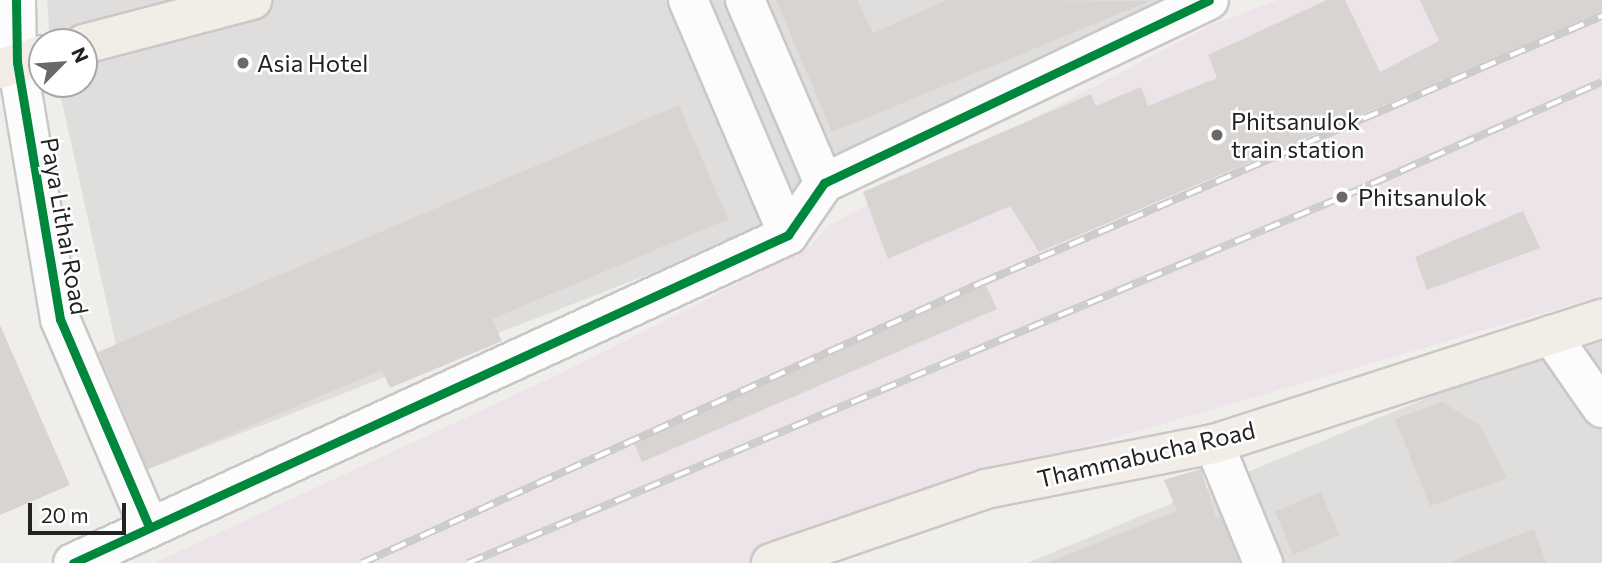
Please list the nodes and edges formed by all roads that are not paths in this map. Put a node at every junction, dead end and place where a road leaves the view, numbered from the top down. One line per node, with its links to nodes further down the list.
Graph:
1 (16, 0): 7 (street, Paya Lithai Road)
2 (252, 0): 6 (main road)
3 (688, 0): 9 (street)
4 (745, 0): 8 (street)
5 (1209, 0): 8 (street)
6 (98, 40)
7 (20, 62): 14 (street, Paya Lithai Road)
8 (824, 183): 9 (street)
9 (788, 235): 14 (street)
10 (1602, 319): 11 (main road, Thammabucha Road)
11 (1551, 335): 12 (street); 13 (main road, Thammabucha Road)
12 (1602, 408)
13 (1214, 444): 16 (main road, Thammabucha Road); 17 (street)
14 (149, 527): 15 (street)
15 (74, 563)
16 (771, 563)
17 (1264, 563)

